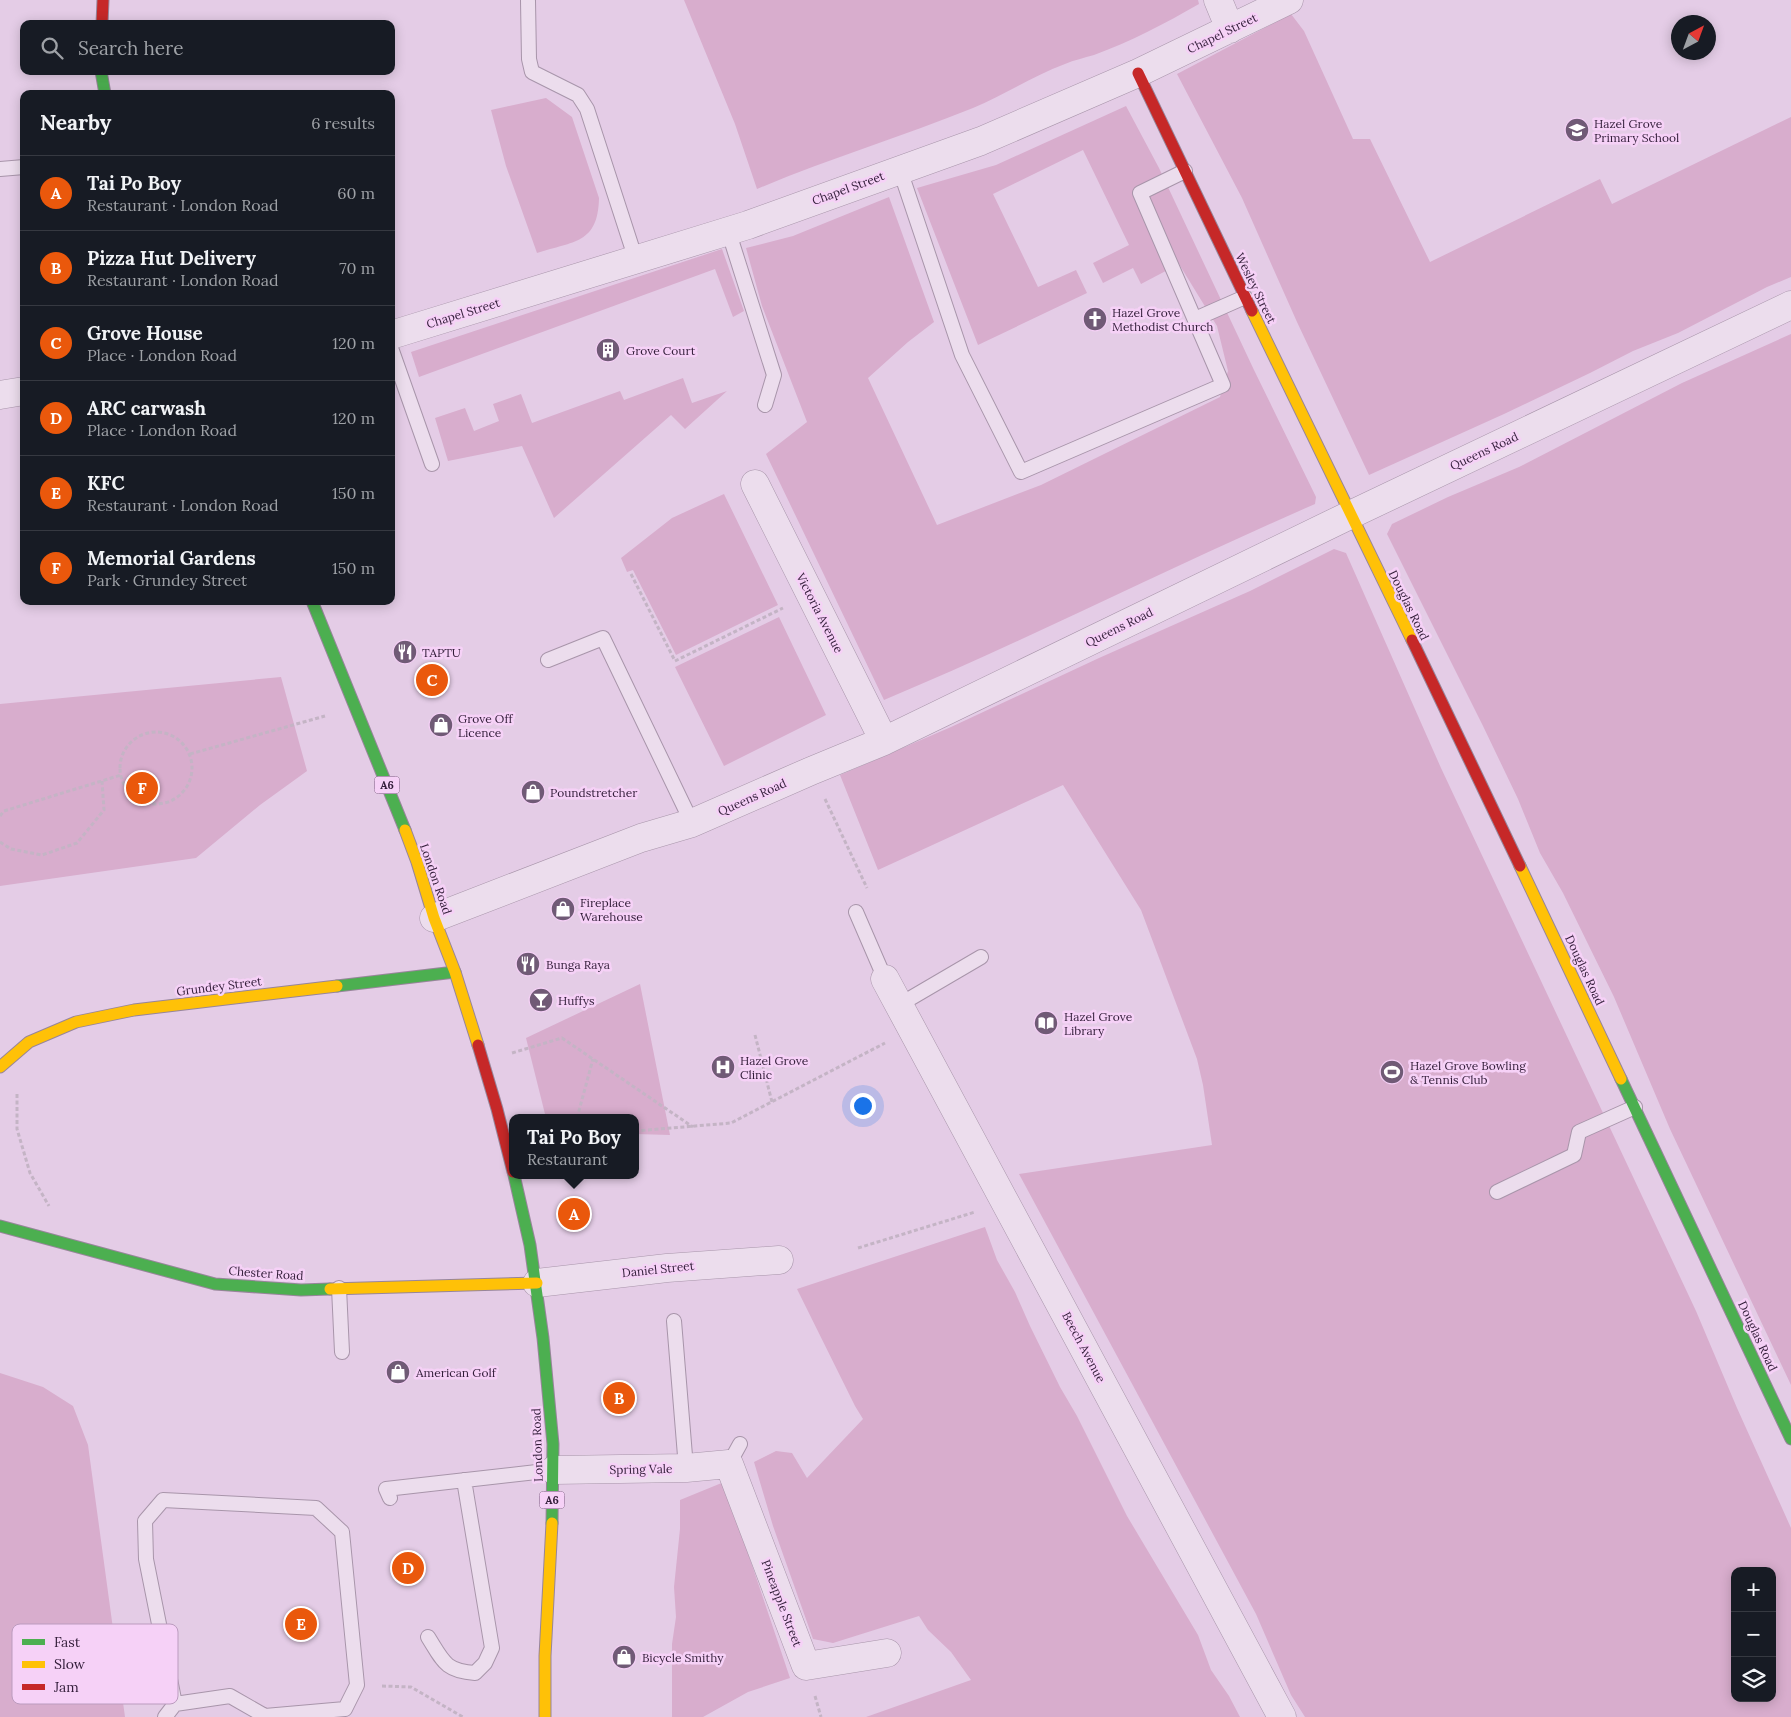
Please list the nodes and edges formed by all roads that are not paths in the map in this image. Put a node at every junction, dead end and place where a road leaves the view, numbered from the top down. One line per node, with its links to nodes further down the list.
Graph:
1 (102, 0): 5 (main road)
2 (1218, 0): 6 (street)
3 (1289, 0): 6 (street, Chapel Street)
4 (528, 1): 15 (lane)
5 (102, 20)
6 (1230, 29): 7 (street, Chapel Street)
7 (1138, 73): 12 (street, Chapel Street); 13 (main road, Wesley Street)
8 (102, 75): 9 (main road)
9 (105, 90)
10 (20, 167): 11 (lane)
11 (0, 169)
12 (900, 170): 14 (street, Chapel Street); 18 (lane)
13 (1185, 171): 16 (main road, Wesley Street); 18 (lane)
14 (728, 230): 15 (street, Chapel Street); 23 (lane)
15 (636, 260): 19 (street, Chapel Street)
16 (1245, 297): 18 (lane); 26 (main road, Wesley Street)
17 (1791, 305): 26 (street, Queens Road)
18 (1195, 319)
19 (395, 334)
20 (395, 359): 24 (lane)
21 (20, 392): 22 (street)
22 (0, 395)
23 (765, 404)
24 (432, 464)
25 (755, 484): 29 (street, Victoria Avenue)
26 (1350, 515): 29 (street, Queens Road); 38 (main road, Douglas Road)
27 (314, 605): 32 (main road, London Road / A6)
28 (548, 660): 30 (lane)
29 (884, 741): 30 (street, Queens Road)
30 (692, 823): 32 (street, Queens Road)
31 (856, 912): 35 (lane)
32 (434, 918): 34 (main road, London Road / A6)
33 (981, 957): 36 (lane)
34 (455, 972): 37 (main road, Grundey Street); 39 (main road, London Road / A6)
35 (885, 979): 36 (street, Beech Avenue)
36 (899, 1006): 61 (street, Beech Avenue)
37 (0, 1068)
38 (1634, 1107): 41 (lane); 48 (main road, Douglas Road)
39 (509, 1159)
40 (514, 1179): 44 (main road, London Road / A6)
41 (1497, 1192)
42 (0, 1226): 45 (main road, Chester Road)
43 (779, 1260): 44 (street, Daniel Street)
44 (537, 1283): 45 (main road, Chester Road); 51 (main road, London Road / A6)
45 (340, 1288): 47 (lane)
46 (674, 1320): 50 (lane)
47 (342, 1352)
48 (1791, 1439)
49 (734, 1454): 50 (street, Spring Vale); 56 (street, Pineapple Street)
50 (686, 1468): 51 (street, Spring Vale)
51 (554, 1470): 52 (lane); 60 (main road, London Road / A6)
52 (464, 1480): 53 (lane); 55 (lane)
53 (390, 1498)
54 (158, 1624): 57 (lane)
55 (428, 1637)
56 (887, 1653)
57 (178, 1703)
58 (174, 1704): 59 (lane)
59 (165, 1717)
60 (546, 1717)
61 (1282, 1717)

